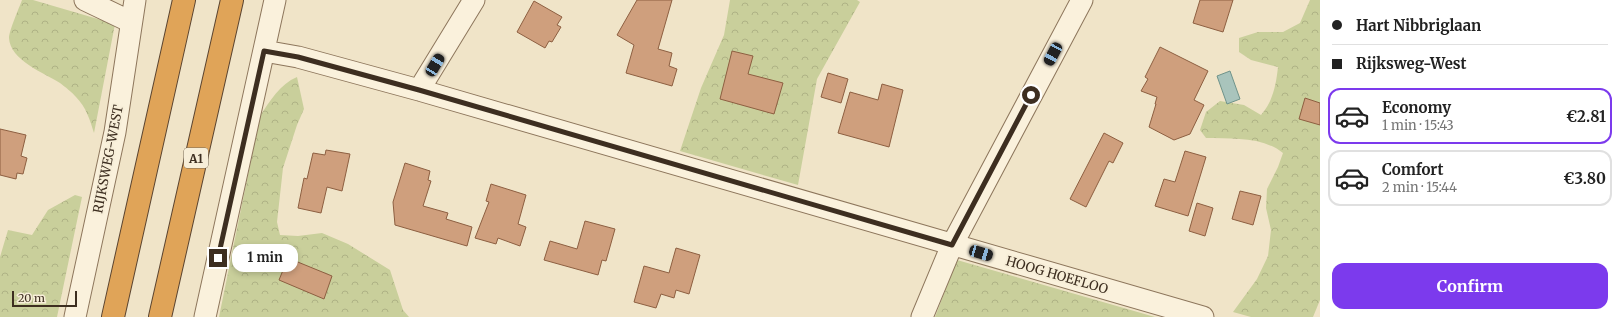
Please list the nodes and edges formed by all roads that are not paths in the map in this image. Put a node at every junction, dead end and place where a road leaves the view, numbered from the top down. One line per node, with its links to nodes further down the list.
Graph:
1 (85, 0): 8 (street)
2 (135, 0): 8 (street, RIJKSWEG-WEST)
3 (184, 0): 13 (highway)
4 (232, 0): 14 (highway, A1)
5 (275, 0): 9 (street)
6 (474, 0): 10 (street)
7 (1082, 0): 11 (street)
8 (131, 22): 12 (street, RIJKSWEG-WEST)
9 (264, 51): 10 (street, HOOG HOEFLOO); 15 (street)
10 (419, 90): 11 (street, HOOG HOEFLOO)
11 (952, 245): 16 (street); 17 (street, HOOG HOEFLOO)
12 (75, 317)
13 (113, 317)
14 (160, 317)
15 (205, 317)
16 (922, 317)
17 (1203, 317)

